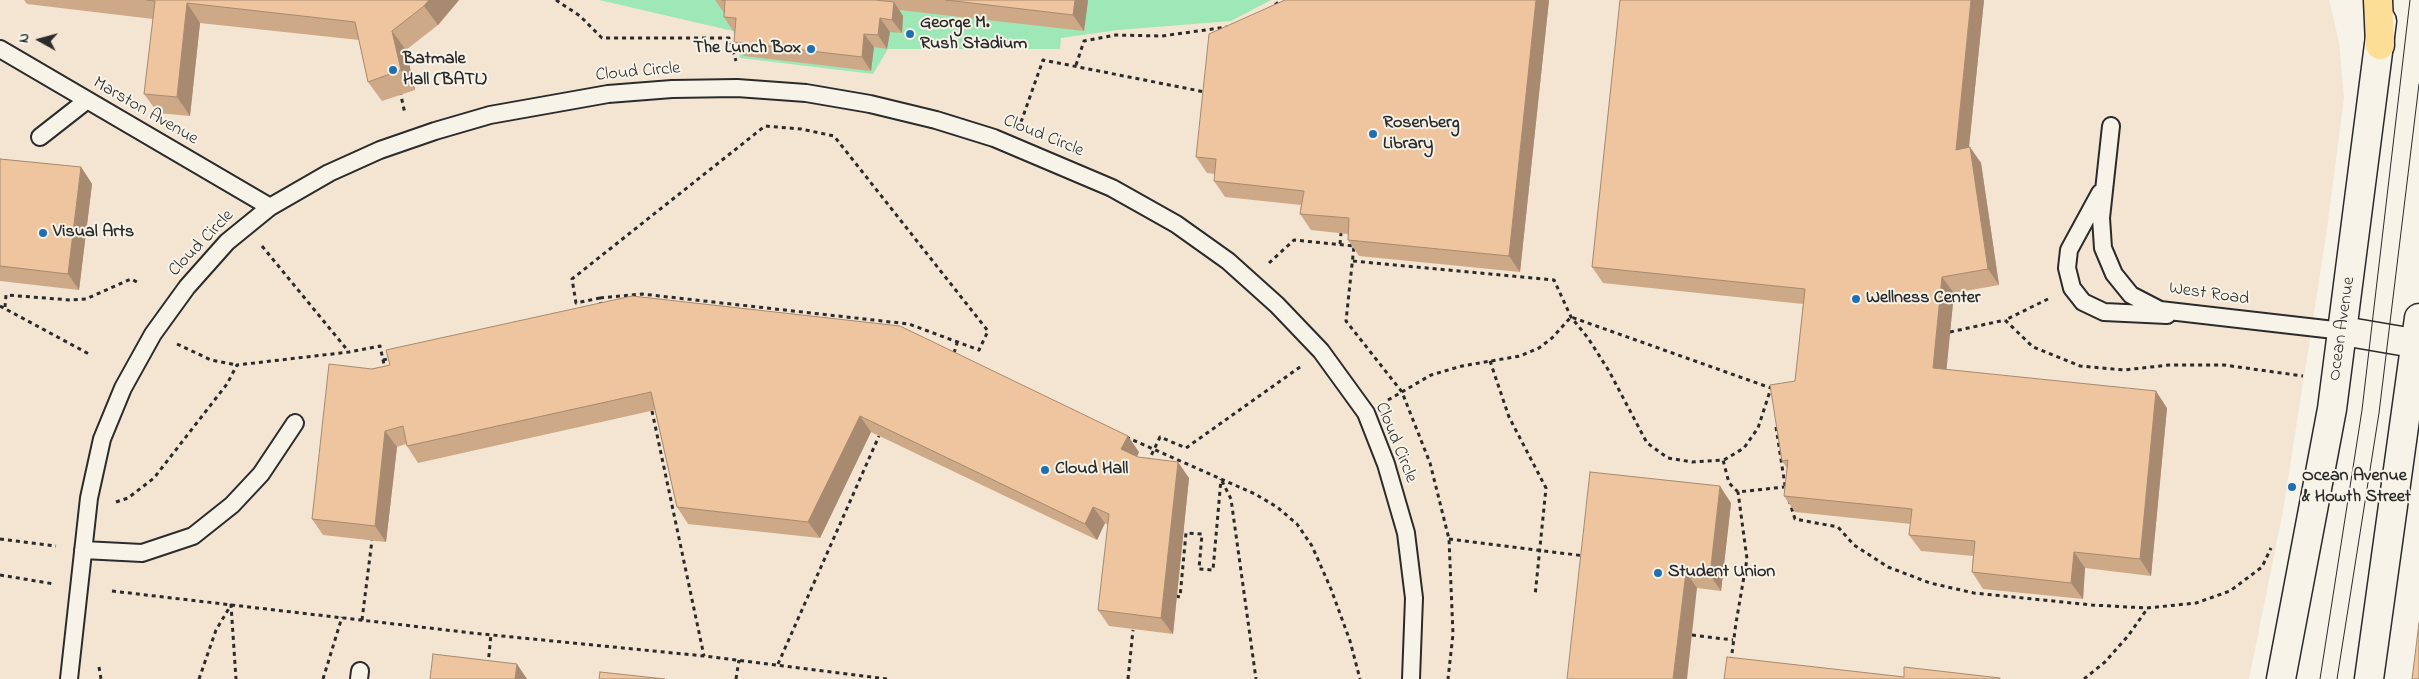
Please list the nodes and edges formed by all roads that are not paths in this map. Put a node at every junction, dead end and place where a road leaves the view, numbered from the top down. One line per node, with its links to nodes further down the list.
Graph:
1 (2378, 0): 3 (highway)
2 (2384, 0): 3 (main road, Ocean Avenue)
3 (2380, 45): 11 (main road, Ocean Avenue)
4 (0, 49): 5 (lane, Marston Avenue)
5 (86, 101): 7 (lane); 9 (lane, Marston Avenue)
6 (2111, 126): 8 (lane, West Road)
7 (40, 137)
8 (2104, 184): 10 (lane, West Road); 10 (lane)
9 (270, 207): 14 (lane, Cloud Circle); 18 (lane, Cloud Circle)
10 (2194, 315): 11 (lane, West Road)
11 (2343, 331): 12 (main road); 15 (main road, Ocean Avenue)
12 (2418, 335): 16 (main road)
13 (295, 423): 14 (lane)
14 (83, 550): 17 (lane, Cloud Circle)
15 (2284, 672)
16 (2369, 678)
17 (69, 679)
18 (1411, 679)

